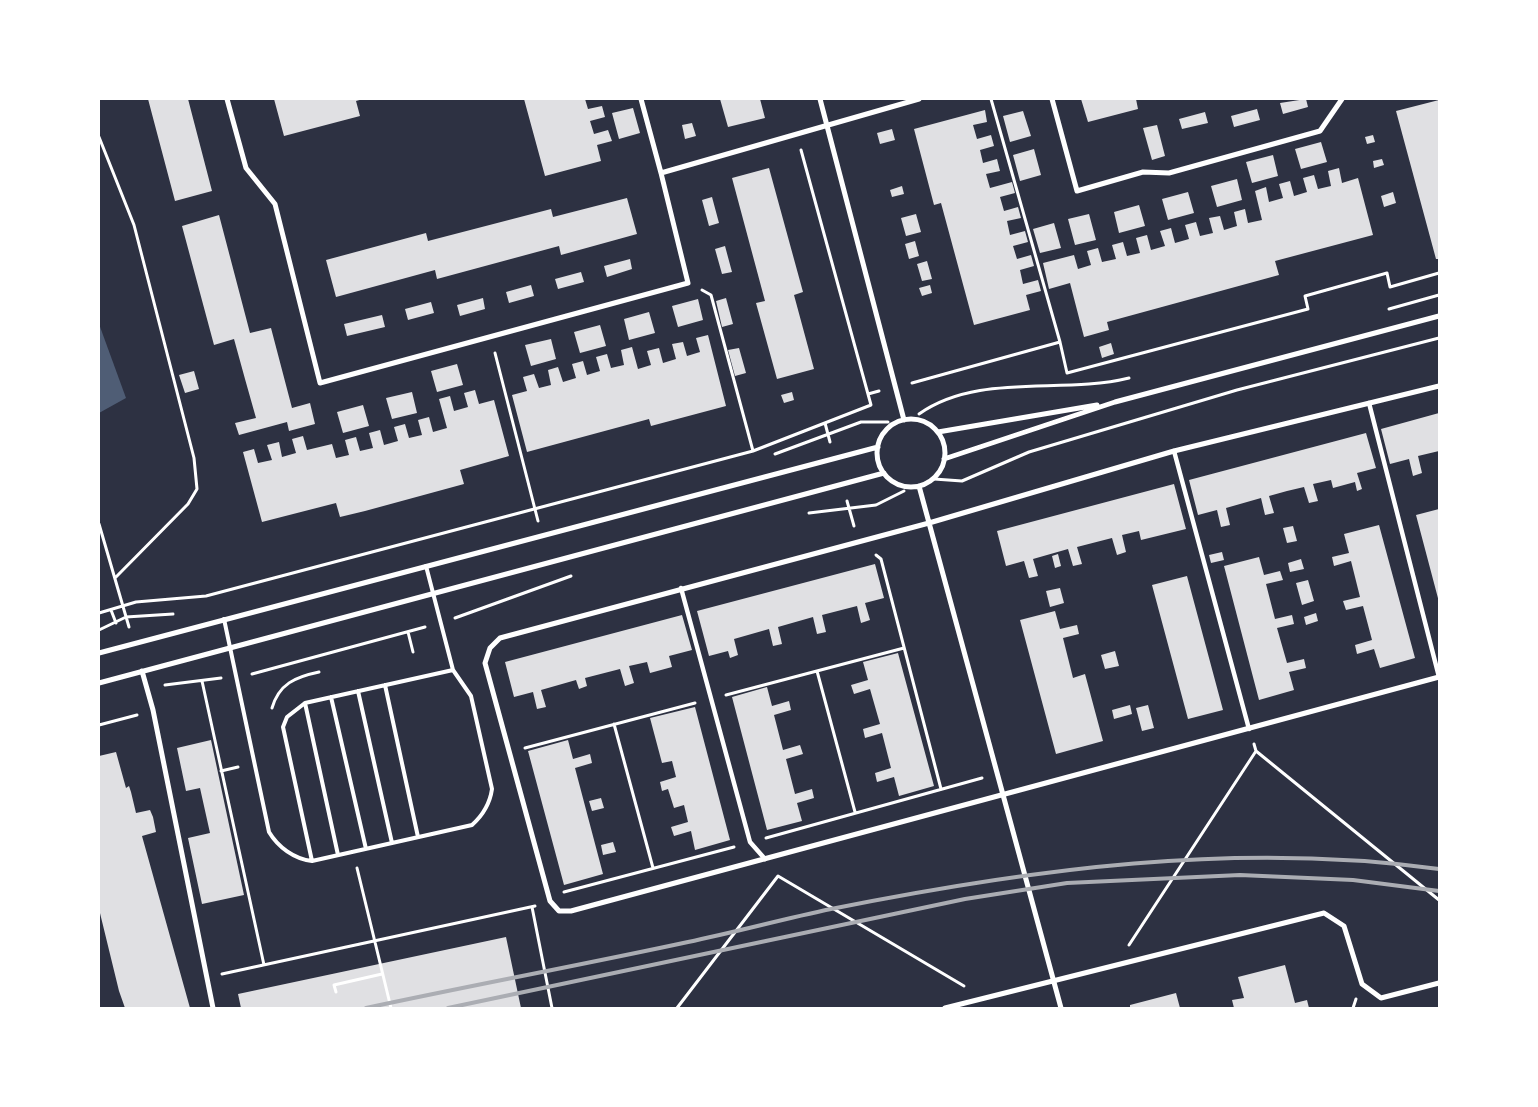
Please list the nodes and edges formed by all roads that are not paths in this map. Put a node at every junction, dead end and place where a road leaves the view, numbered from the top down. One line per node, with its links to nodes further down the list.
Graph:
1 (227, 99): 8 (street)
2 (641, 99): 8 (street)
3 (820, 99): 7 (street)
4 (919, 99): 7 (street)
5 (1052, 99): 6 (street)
6 (1342, 99)
7 (826, 124): 8 (street); 13 (street)
8 (662, 173)
9 (1439, 316): 11 (street)
10 (1439, 386): 12 (street)
11 (1115, 402): 14 (street); 17 (street)
12 (1368, 403): 16 (street); 29 (street)
13 (904, 420): 14 (street); 15 (street)
14 (938, 432): 17 (street)
15 (878, 447): 18 (street); 21 (street)
16 (1174, 451): 20 (street); 35 (street)
17 (944, 459): 19 (street)
18 (884, 473): 19 (street); 23 (street)
19 (919, 486): 20 (street)
20 (929, 523): 22 (street); 36 (street)
21 (426, 566): 23 (lane); 24 (street)
22 (682, 588): 41 (street); 41 (street)
23 (433, 594): 25 (street); 27 (lane)
24 (224, 619): 25 (lane); 26 (street)
25 (230, 648): 28 (street); 42 (lane)
26 (99, 653)
27 (453, 670): 31 (lane); 37 (lane)
28 (142, 671): 30 (street); 45 (street)
29 (1439, 677): 35 (street)
30 (99, 682)
31 (385, 685): 32 (lane); 37 (lane)
32 (358, 691): 33 (lane); 38 (lane)
33 (331, 697): 34 (lane); 39 (lane)
34 (305, 703): 40 (lane); 42 (lane)
35 (1250, 729): 36 (street)
36 (1003, 796): 41 (street); 43 (street)
37 (418, 837): 38 (lane)
38 (392, 843): 39 (lane)
39 (366, 849): 40 (lane)
40 (338, 855): 42 (lane)
41 (765, 859)
42 (312, 861)
43 (1053, 980): 44 (street); 46 (street); 47 (street)
44 (1439, 983)
45 (213, 1008)
46 (945, 1008)
47 (1061, 1008)

